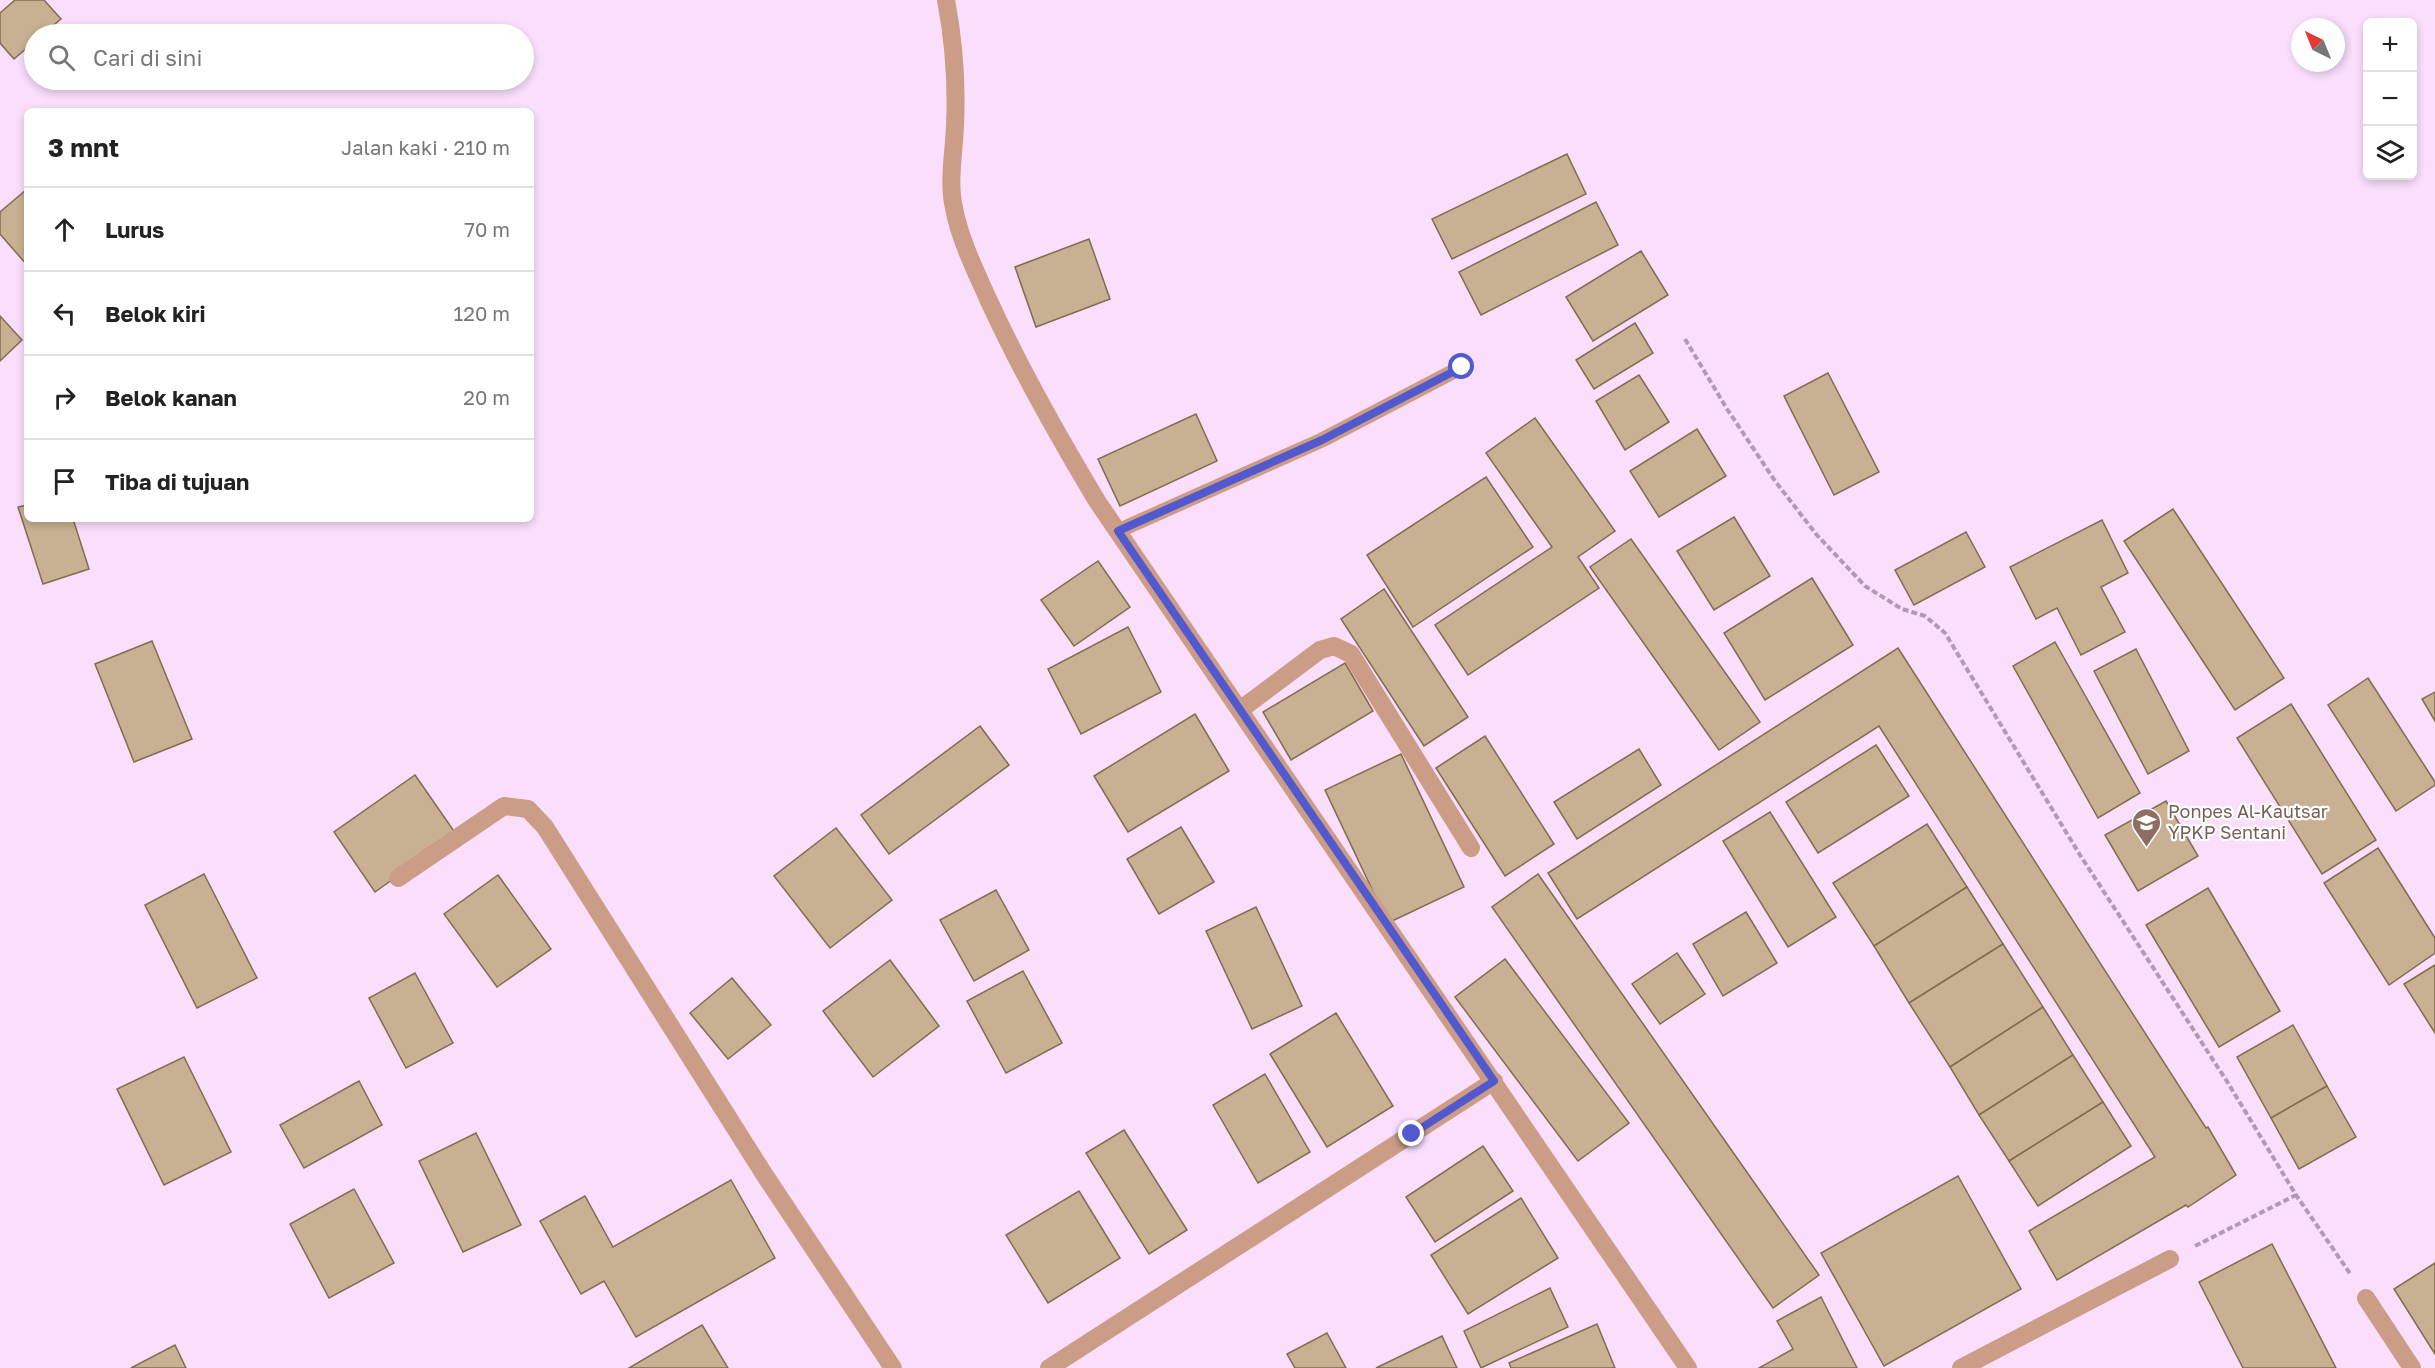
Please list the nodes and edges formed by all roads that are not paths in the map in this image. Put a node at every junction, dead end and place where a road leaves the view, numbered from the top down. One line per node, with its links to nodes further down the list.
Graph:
1 (946, 0): 3 (street)
2 (1462, 367): 3 (lane)
3 (1118, 531): 4 (street)
4 (1240, 710): 5 (street); 7 (street)
5 (1471, 848)
6 (398, 878): 10 (street)
7 (1494, 1081): 11 (street); 12 (street)
8 (2170, 1259): 13 (street)
9 (2366, 1298): 14 (street)
10 (893, 1368)
11 (1049, 1368)
12 (1688, 1368)
13 (1961, 1368)
14 (2412, 1368)

